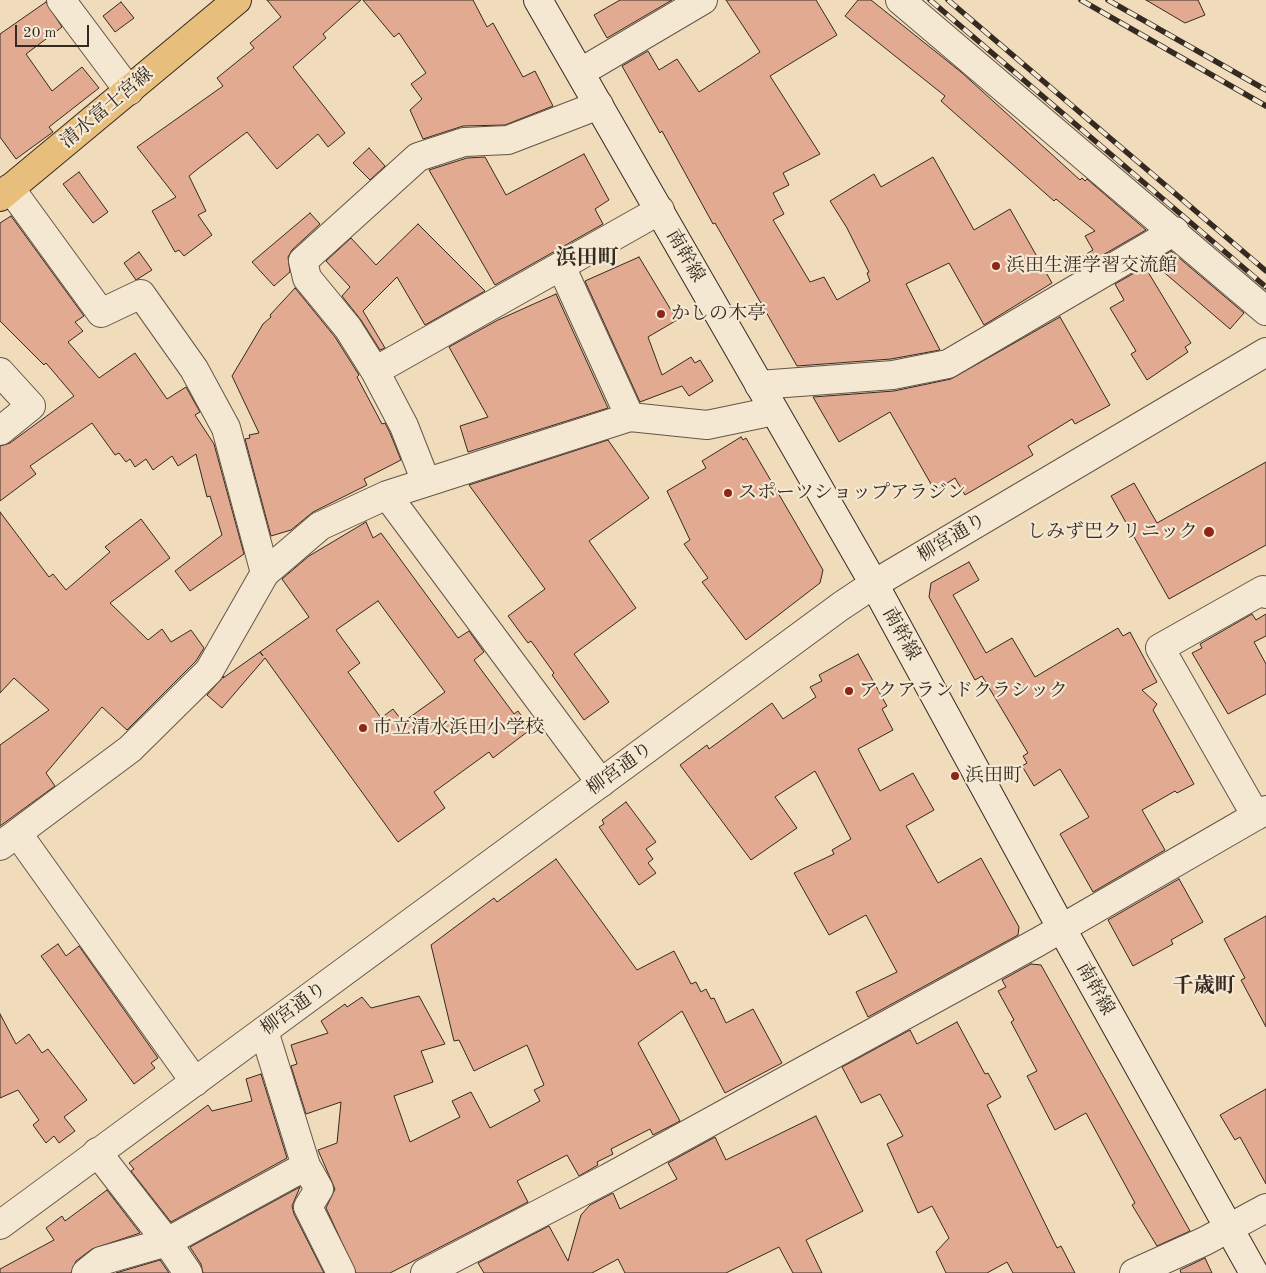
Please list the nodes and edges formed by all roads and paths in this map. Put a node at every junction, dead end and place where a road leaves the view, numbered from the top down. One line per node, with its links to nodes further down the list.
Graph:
1 (61, 0): 7 (street)
2 (237, 0): 7 (main road, 清水富士宮線)
3 (538, 0): 6 (street, 南幹線)
4 (703, 0): 6 (street)
5 (900, 0): 11 (street)
6 (581, 72): 8 (street, 南幹線)
7 (128, 91): 9 (main road, 清水富士宮線)
8 (599, 104): 10 (street, 南幹線); 15 (street)
9 (5, 193): 23 (street)
10 (660, 210): 12 (street); 17 (street, 南幹線)
11 (1175, 232): 13 (street); 17 (street)
12 (561, 266): 15 (street); 19 (street)
13 (1266, 311)
14 (1266, 352): 24 (street, 柳宮通り)
15 (375, 371): 21 (street)
16 (0, 372): 20 (street)
17 (759, 385): 18 (street, 南幹線)
18 (774, 411): 19 (street); 24 (street, 南幹線)
19 (630, 417): 21 (street)
20 (0, 431)
21 (426, 482): 22 (street)
22 (387, 495): 23 (street); 26 (street)
23 (265, 573): 28 (street)
24 (874, 584): 26 (street, 柳宮通り); 29 (street, 南幹線)
25 (1266, 594): 27 (street)
26 (601, 782): 30 (street, 柳宮通り)
27 (1261, 813): 29 (street)
28 (9, 840): 31 (street)
29 (1062, 929): 36 (street, 南幹線); 41 (street)
30 (264, 1031): 31 (street, 柳宮通り); 33 (street)
31 (195, 1082): 32 (street, 柳宮通り)
32 (97, 1152): 35 (street, 柳宮通り); 37 (street)
33 (306, 1166): 37 (street); 40 (street)
34 (1266, 1208): 36 (street)
35 (0, 1225)
36 (1229, 1228): 42 (street); 43 (street, 南幹線)
37 (167, 1242): 38 (street); 39 (street)
38 (86, 1273)
39 (188, 1273)
40 (341, 1273)
41 (425, 1273)
42 (1134, 1273)
43 (1254, 1273)

